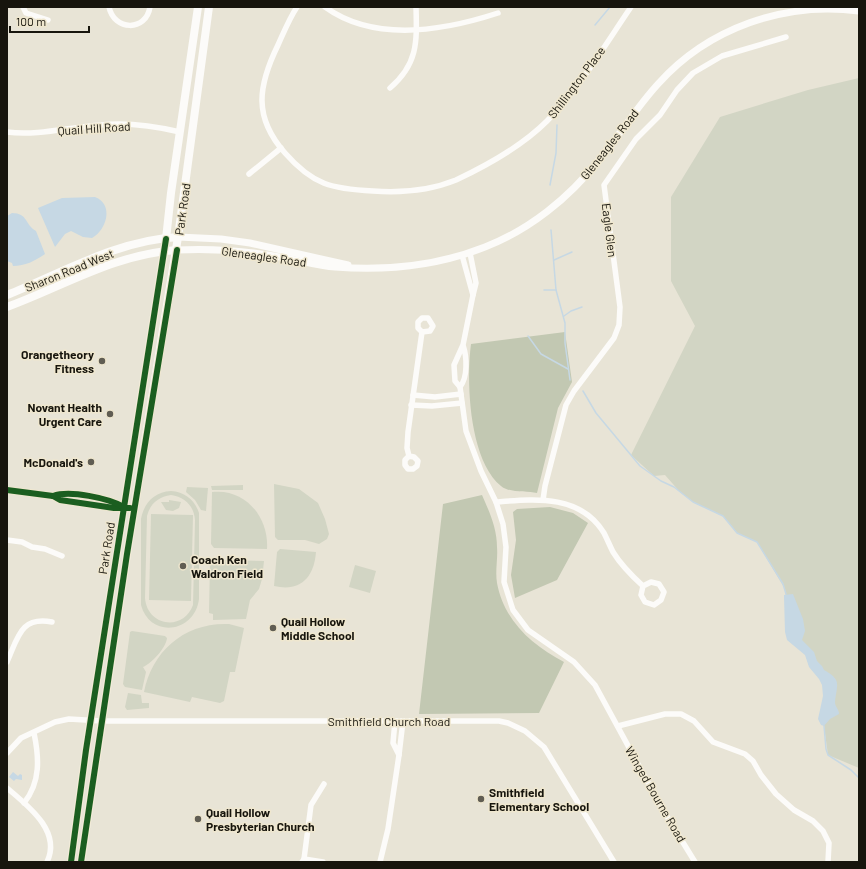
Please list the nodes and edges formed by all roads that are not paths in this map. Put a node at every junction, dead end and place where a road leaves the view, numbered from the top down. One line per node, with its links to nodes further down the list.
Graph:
1 (23, 7): 14 (street)
2 (109, 7): 3 (street)
3 (150, 7)
4 (198, 7): 19 (main road, Park Road)
5 (210, 7): 22 (main road, Park Road)
6 (297, 7): 20 (street, Shillington Place)
7 (325, 7): 15 (street)
8 (416, 7): 15 (street)
9 (631, 7): 20 (street, Shillington Place)
10 (817, 8): 11 (street, Gleneagles Road); 26 (street, Gleneagles Road)
11 (829, 8): 12 (street, Gleneagles Road)
12 (859, 11)
13 (498, 13): 15 (street)
14 (48, 20)
15 (416, 30): 17 (street)
16 (786, 36): 41 (street, Eagle Glen)
17 (390, 88)
18 (7, 132): 19 (street, Quail Hill Road)
19 (180, 132): 23 (main road, Park Road)
20 (281, 148): 21 (street)
21 (249, 174)
22 (178, 237): 23 (main road, Sharon Road West); 24 (main road, Park Road); 28 (street, Gleneagles Road)
23 (166, 239): 25 (main road, Park Road); 29 (main road, Sharon Road West)
24 (177, 250): 25 (main road, Sharon Road West); 28 (street, Gleneagles Road); 44 (main road, Park Road)
25 (164, 251): 31 (main road, Sharon Road West); 43 (main road, Park Road)
26 (470, 253): 27 (street, Gleneagles Road); 30 (street, Winged Bourne Road)
27 (462, 255): 28 (street, Gleneagles Road); 30 (street, Winged Bourne Road)
28 (352, 267)
29 (7, 295)
30 (473, 296): 33 (street, Winged Bourne Road)
31 (7, 307)
32 (422, 332): 36 (street)
33 (464, 346): 34 (street, Winged Bourne Road); 34 (street, Winged Bourne Road)
34 (460, 387): 35 (street, Winged Bourne Road)
35 (461, 394): 36 (street); 37 (street, Winged Bourne Road)
36 (413, 395): 38 (street)
37 (462, 403): 38 (street); 42 (street, Winged Bourne Road)
38 (411, 405): 39 (street)
39 (409, 456)
40 (7, 490): 43 (street)
41 (543, 500): 42 (street); 47 (street)
42 (496, 502): 54 (street, Winged Bourne Road)
43 (124, 507): 44 (street); 50 (main road, Park Road)
44 (134, 508): 51 (main road, Park Road)
45 (7, 540): 46 (street)
46 (62, 556)
47 (643, 586): 47 (street)
48 (52, 622): 49 (street)
49 (7, 662)
50 (91, 720): 51 (street, Smithfield Church Road); 55 (street, Smithfield Church Road); 63 (main road, Park Road)
51 (102, 721): 52 (street, Smithfield Church Road); 64 (main road, Park Road)
52 (395, 721): 53 (street, Smithfield Church Road); 57 (street)
53 (403, 721): 57 (street); 67 (street, Smithfield Church Road)
54 (618, 726): 68 (street, Winged Bourne Road); 69 (street)
55 (34, 733): 56 (street, Smithfield Church Road); 60 (street)
56 (7, 753)
57 (399, 755): 66 (street)
58 (324, 784): 61 (street)
59 (7, 788): 60 (street)
60 (24, 803): 62 (street)
61 (303, 861): 65 (street)
62 (47, 862)
63 (71, 862)
64 (81, 862)
65 (323, 862)
66 (380, 862)
67 (614, 862)
68 (695, 862)
69 (828, 862)

